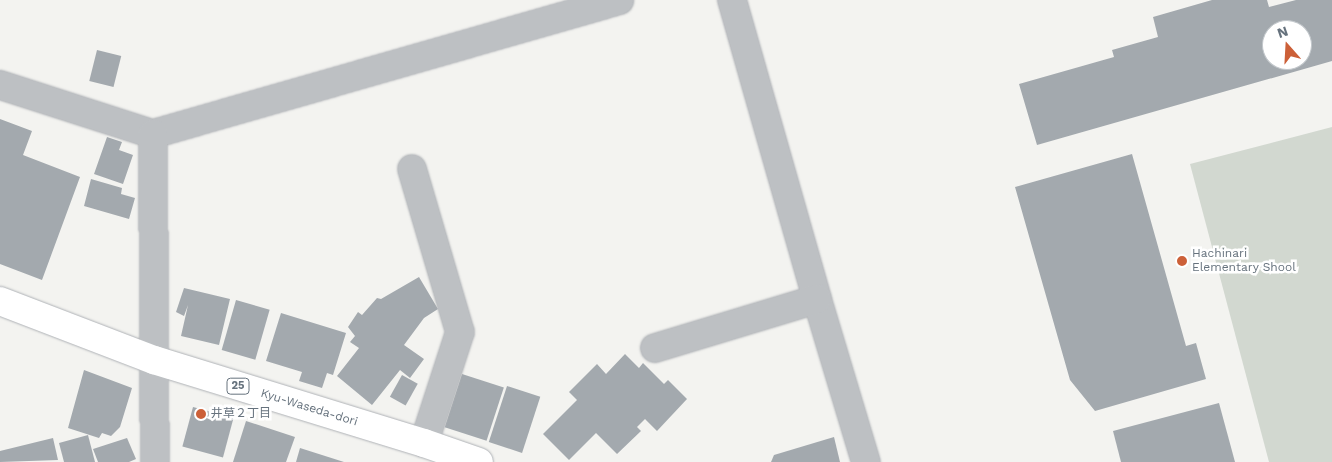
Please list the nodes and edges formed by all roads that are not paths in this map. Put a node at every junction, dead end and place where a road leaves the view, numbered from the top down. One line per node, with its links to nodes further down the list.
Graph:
1 (618, 0): 4 (street)
2 (732, 0): 6 (street)
3 (0, 85): 4 (street)
4 (153, 134): 9 (street)
5 (412, 169): 10 (street)
6 (817, 300): 8 (street); 13 (street)
7 (0, 301): 9 (main road, Kyu-Waseda-dori / 25)
8 (655, 348)
9 (154, 360): 10 (main road, Kyu-Waseda-dori / 25); 11 (street)
10 (424, 442): 12 (main road, Kyu-Waseda-dori / 25)
11 (155, 462)
12 (479, 462)
13 (866, 462)

